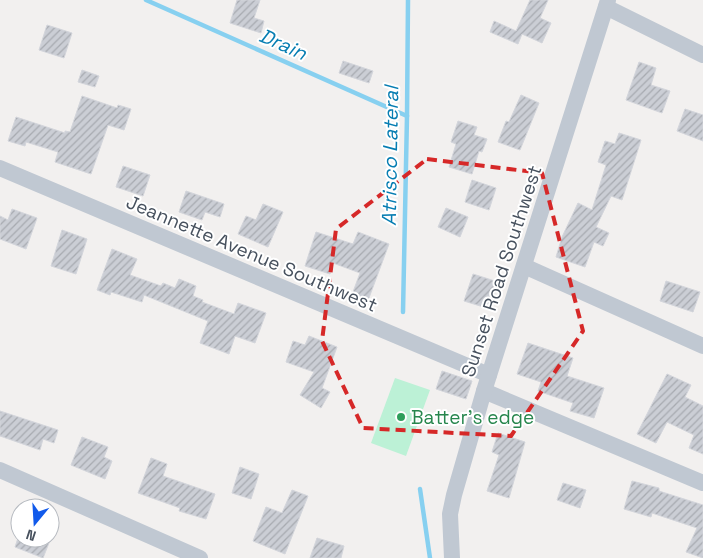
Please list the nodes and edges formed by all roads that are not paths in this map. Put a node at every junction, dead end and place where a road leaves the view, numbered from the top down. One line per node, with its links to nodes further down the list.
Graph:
1 (607, 4): 2 (street); 4 (street, Sunset Road Southwest)
2 (703, 55)
3 (0, 168): 6 (street, Jeannette Avenue Southwest)
4 (524, 266): 5 (street); 6 (street, Sunset Road Southwest)
5 (703, 346)
6 (486, 383): 8 (street, Jeannette Avenue Southwest); 10 (street, Sunset Road Southwest)
7 (0, 470): 9 (street)
8 (703, 483)
9 (200, 558)
10 (452, 558)

